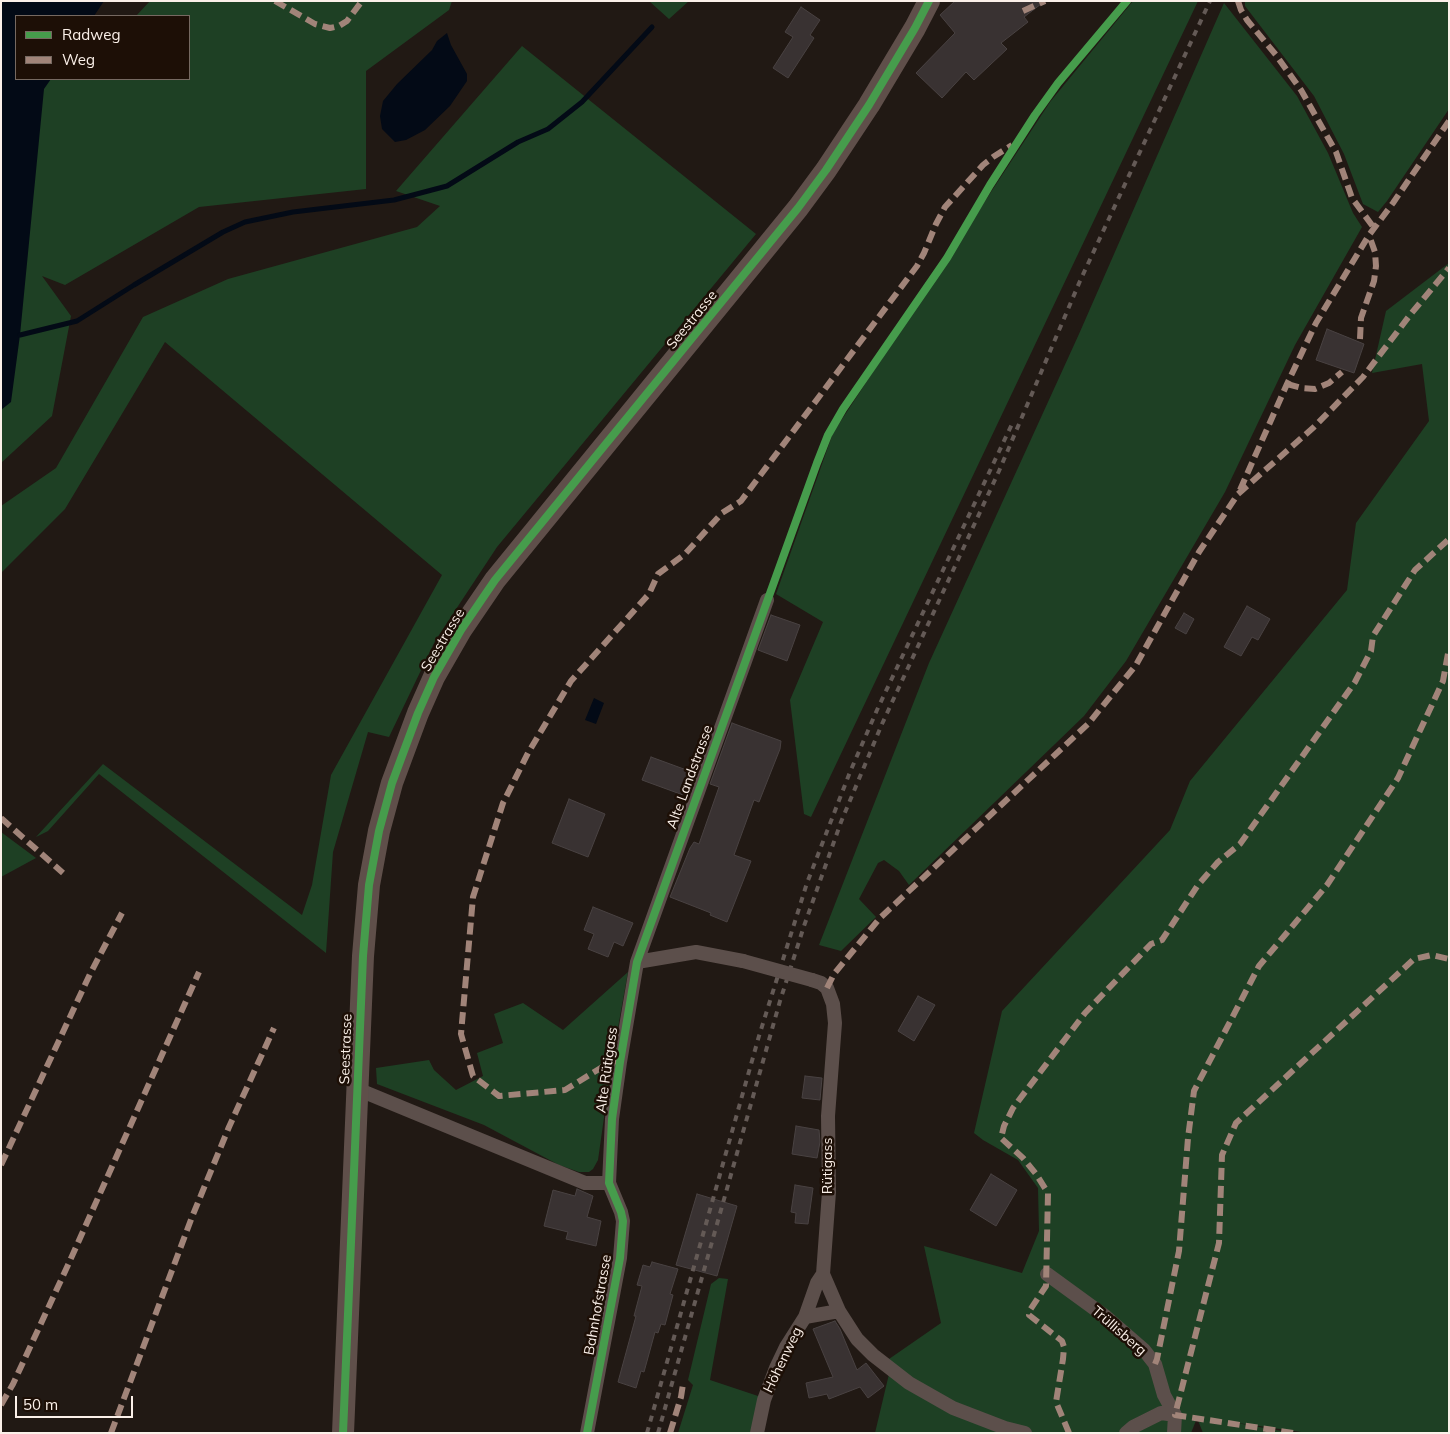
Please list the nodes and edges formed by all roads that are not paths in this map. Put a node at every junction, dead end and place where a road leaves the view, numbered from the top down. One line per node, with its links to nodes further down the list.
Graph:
1 (929, 1): 4 (main road, Seestrasse)
2 (767, 600): 3 (street, Alte Landstrasse)
3 (637, 962): 5 (street, Alte Rütigass); 6 (street, Rütigass, bridge)
4 (357, 1089): 5 (street); 11 (main road, Seestrasse)
5 (609, 1183): 12 (street, Bahnhofstrasse)
6 (823, 1274): 8 (street, Rütigass); 9 (street, Höhenweg)
7 (1047, 1274): 10 (street, Trüllisberg)
8 (839, 1311): 9 (street, Höhenweg); 14 (street, Rütigass)
9 (805, 1317): 13 (street, Höhenweg)
10 (1175, 1415): 15 (street); 16 (street)
11 (343, 1433)
12 (587, 1433)
13 (757, 1433)
14 (1025, 1433)
15 (1126, 1433)
16 (1174, 1433)

